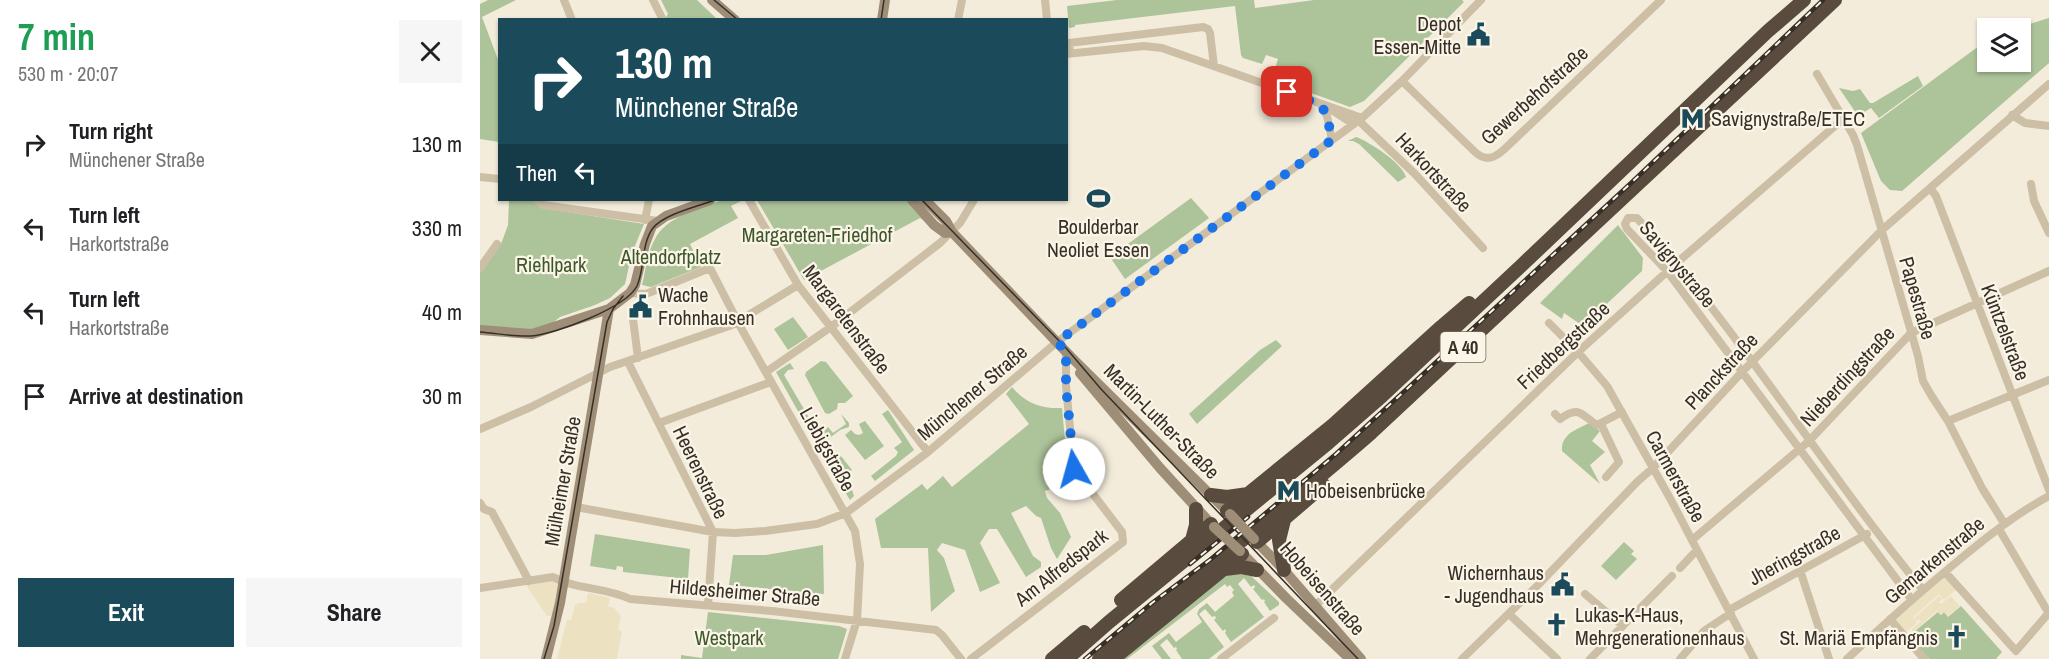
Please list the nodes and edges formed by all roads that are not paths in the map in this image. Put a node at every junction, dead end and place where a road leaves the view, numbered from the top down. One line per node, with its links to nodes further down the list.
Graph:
1 (564, 0): 13 (street)
2 (653, 0): 14 (street)
3 (713, 0): 15 (main road)
4 (885, 0): 16 (main road)
5 (962, 0): 17 (street)
6 (1045, 0): 18 (street)
7 (1480, 0): 24 (street, Münchener Straße)
8 (1661, 0): 24 (street, Gewerbehofstraße)
9 (1796, 0): 20 (highway)
10 (1804, 0): 20 (highway, A 40)
11 (1834, 0): 19 (highway, A 40)
12 (1841, 0): 19 (highway)
13 (571, 18)
14 (662, 18)
15 (733, 18)
16 (882, 18)
17 (958, 18)
18 (1047, 18)
19 (1813, 18): 49 (highway, A 40)
20 (1768, 31): 52 (highway, A 40)
21 (1068, 53): 22 (street, Harkortstraße); 22 (street, Harkortstraße)
22 (1214, 66): 26 (street, Harkortstraße)
23 (1817, 74): 28 (street, Papestraße)
24 (1402, 81): 29 (street, Münchener Straße)
25 (2049, 84): 27 (street, Planckstraße)
26 (1321, 105): 29 (street, Harkortstraße); 31 (street)
27 (2012, 115): 30 (street); 35 (street, Planckstraße)
28 (1842, 118): 45 (street, Papestraße); 51 (street, Friedbergstraße)
29 (1358, 121): 31 (street, Münchener Straße); 50 (street, Harkortstraße)
30 (2049, 126)
31 (1332, 140): 66 (street, Münchener Straße)
32 (480, 177): 33 (street)
33 (498, 179)
34 (2031, 184): 47 (street)
35 (1930, 188): 45 (street, Planckstraße); 58 (street, Küntzelstraße)
36 (538, 201): 43 (street)
37 (649, 201): 43 (street)
38 (708, 201): 44 (main road)
39 (750, 201): 56 (street, Margaretenstraße)
40 (913, 201): 46 (main road, Martin-Luther-Straße)
41 (926, 201): 46 (main road, Martin-Luther-Straße)
42 (973, 201): 46 (street)
43 (645, 220): 44 (street)
44 (658, 221): 57 (main road)
45 (1882, 230): 65 (street, Papestraße); 71 (street, Planckstraße)
46 (952, 232): 63 (street); 66 (main road, Martin-Luther-Straße)
47 (2049, 233)
48 (497, 244): 53 (street)
49 (1574, 244): 100 (highway); 138 (highway, A 40)
50 (1483, 248)
51 (1677, 262): 54 (street, Friedbergstraße); 54 (street, Savignystraße); 71 (street, Savignystraße)
52 (1522, 265): 92 (highway); 137 (highway, A 40)
53 (480, 268)
54 (1667, 271): 67 (street, Friedbergstraße); 73 (street, Savignystraße)
55 (2049, 271): 58 (street, Nieberdingstraße)
56 (798, 285): 61 (street); 63 (street, Margaretenstraße)
57 (630, 293): 59 (main road); 61 (street, Liebigstraße)
58 (1977, 303): 65 (street, Nieberdingstraße); 79 (street, Küntzelstraße)
59 (609, 309): 64 (main road); 74 (main road, Mülheimer Straße)
60 (632, 311): 69 (street)
61 (738, 322): 69 (street); 72 (street, Liebigstraße)
62 (1549, 323): 67 (street, Carmerstraße)
63 (831, 327): 72 (street); 88 (street, Margaretenstraße)
64 (480, 330)
65 (1911, 333): 82 (street, Papestraße); 86 (street, Nieberdingstraße)
66 (1057, 342): 68 (main road, Martin-Luther-Straße); 88 (street, Münchener Straße)
67 (1578, 352): 80 (street, Carmerstraße); 125 (street, Friedbergstraße)
68 (1069, 354): 75 (main road, Martin-Luther-Straße); 78 (street, Am Alfredspark); 93 (main road, Martin-Luther-Straße)
69 (638, 358): 70 (street)
70 (628, 362): 74 (street); 83 (street, Heerenstraße)
71 (1752, 362): 73 (street, Planckstraße); 86 (street, Savignystraße)
72 (766, 372): 77 (street, Liebigstraße)
73 (1742, 372): 87 (street, Savignystraße); 89 (street, Planckstraße)
74 (600, 373): 85 (street); 96 (main road, Mülheimer Straße)
75 (1085, 380): 78 (street); 97 (main road, Martin-Luther-Straße)
76 (2049, 380): 79 (street)
77 (771, 382): 83 (street); 98 (street, Liebigstraße)
78 (1066, 386): 135 (street, Am Alfredspark)
79 (2013, 394): 82 (street); 91 (street, Küntzelstraße)
80 (1622, 412): 84 (street); 89 (street, Carmerstraße)
81 (1555, 414): 84 (street)
82 (1948, 421): 102 (street, Papestraße)
83 (659, 423): 104 (street, Heerenstraße)
84 (1601, 424): 90 (street)
85 (480, 429)
86 (1809, 441): 87 (street, Nieberdingstraße); 103 (street, Savignystraße)
87 (1800, 449): 105 (street, Savignystraße); 108 (street, Nieberdingstraße)
88 (928, 452): 98 (street, Münchener Straße)
89 (1653, 468): 108 (street, Carmerstraße); 127 (street, Planckstraße)
90 (1606, 477)
91 (2049, 490)
92 (1250, 493): 93 (highway); 99 (highway)
93 (1211, 495): 99 (main road, Martin-Luther-Straße)
94 (2049, 496): 102 (street, Gemarkenstraße)
95 (480, 503): 118 (street)
96 (576, 507): 104 (street, Münchener Straße); 119 (main road, Mülheimer Straße)
97 (1196, 509): 101 (main road, Martin-Luther-Straße); 106 (highway)
98 (846, 513): 104 (street, Münchener Straße); 130 (street, Liebigstraße)
99 (1229, 513): 101 (main road); 107 (main road, Martin-Luther-Straße, bridge)
100 (1285, 519): 107 (highway); 114 (highway)
101 (1213, 526): 106 (highway); 110 (main road, Martin-Luther-Straße, bridge)
102 (2002, 526): 116 (street, Gemarkenstraße); 116 (street, Papestraße)
103 (1874, 529): 105 (street, Jheringstraße); 121 (street, Savignystraße)
104 (713, 532): 124 (street, Heerenstraße)
105 (1864, 536): 115 (street, Jheringstraße); 123 (street, Savignystraße)
106 (1192, 540): 136 (highway)
107 (1256, 540): 110 (main road, Hobeisenstraße); 114 (main road, Hobeisenstraße)
108 (1692, 540): 109 (street, Carmerstraße)
109 (1697, 550): 111 (street); 126 (street, Carmerstraße)
110 (1241, 552): 112 (highway); 113 (main road, Hobeisenstraße)
111 (1680, 568)
112 (1223, 569): 113 (highway); 139 (highway)
113 (1257, 570): 141 (main road, Hobeisenstraße)
114 (1284, 570): 125 (main road, Hobeisenstraße)
115 (1800, 570): 126 (street, Jheringstraße); 148 (street)
116 (1945, 572): 121 (street, Gemarkenstraße)
117 (1672, 576): 131 (street)
118 (529, 581): 119 (street, Hildesheimer Straße); 120 (street, Hildesheimer Straße)
119 (563, 582): 124 (street, Hildesheimer Straße); 132 (main road, Mülheimer Straße)
120 (480, 588)
121 (1923, 590): 123 (street, Gemarkenstraße)
122 (1585, 594): 131 (street)
123 (1911, 600): 129 (street, Gemarkenstraße)
124 (708, 605): 130 (street, Hildesheimer Straße)
125 (1316, 606): 142 (main road, Hobeisenstraße)
126 (1730, 611): 146 (street, Jheringstraße); 147 (street, Carmerstraße)
127 (1509, 614): 143 (street, Planckstraße); 144 (street)
128 (1274, 618): 140 (street)
129 (1890, 619): 149 (street, Gemarkenstraße); 150 (street)
130 (857, 620): 133 (street, Liebigstraße); 134 (street)
131 (1623, 626): 145 (street)
132 (546, 659)
133 (845, 659)
134 (961, 659)
135 (971, 659)
136 (1052, 659)
137 (1067, 659)
138 (1099, 659)
139 (1113, 659)
140 (1222, 659)
141 (1350, 659)
142 (1362, 659)
143 (1462, 659)
144 (1557, 659)
145 (1590, 659)
146 (1680, 659)
147 (1754, 659)
148 (1829, 659)
149 (1847, 659)
150 (1924, 659)

